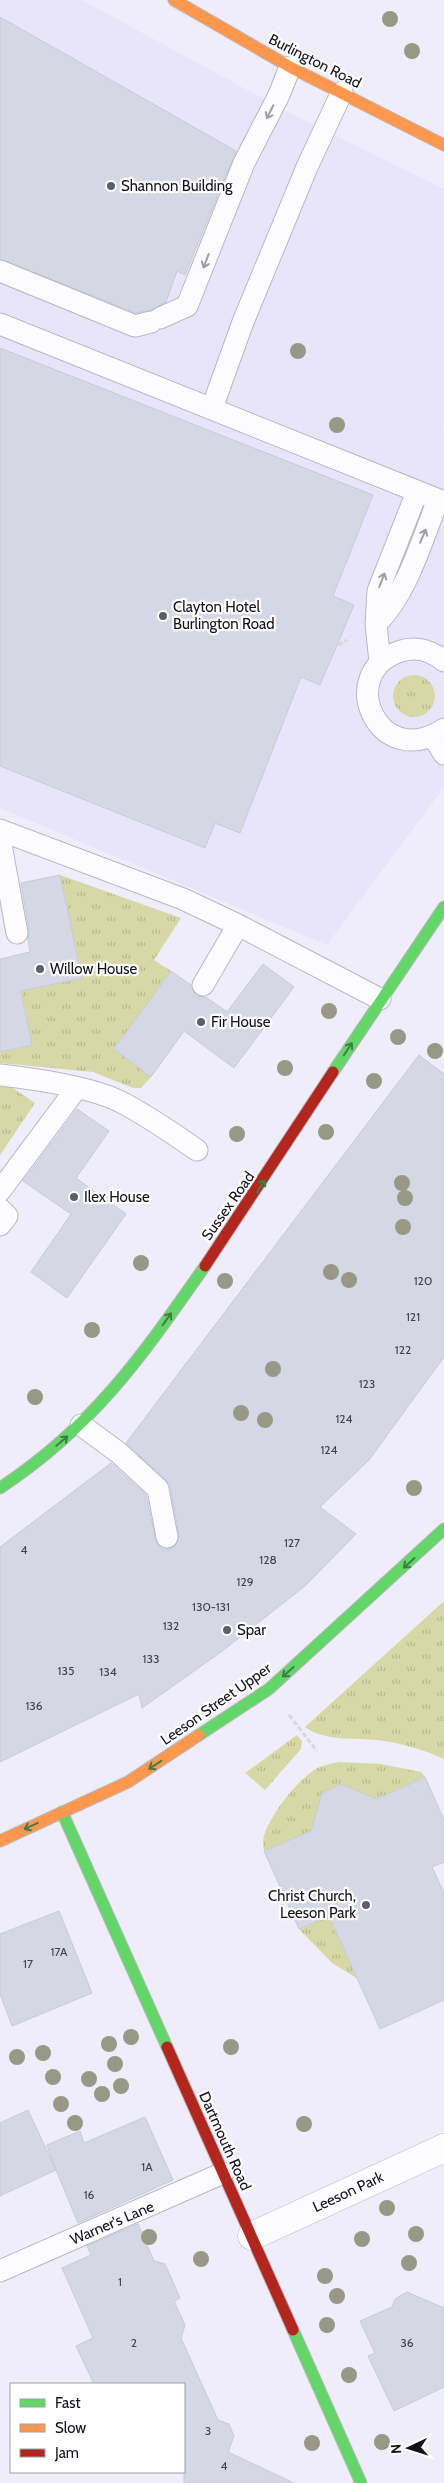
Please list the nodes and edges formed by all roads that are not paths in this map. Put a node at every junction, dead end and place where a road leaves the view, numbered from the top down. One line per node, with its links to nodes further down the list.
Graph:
1 (174, 0): 2 (main road, Burlington Road)
2 (290, 67): 3 (main road, Burlington Road); 5 (lane, one-way to 5)
3 (342, 92): 4 (main road, Burlington Road); 7 (lane)
4 (444, 145)
5 (0, 271)
6 (0, 324): 7 (lane)
7 (212, 408): 8 (lane)
8 (417, 492): 9 (lane); 10 (lane, one-way to 8)
9 (441, 501): 10 (lane, one-way to 9)
10 (376, 624): 12 (lane)
11 (444, 661): 12 (lane)
12 (380, 662): 13 (lane)
13 (440, 740)
14 (0, 830): 17 (lane)
15 (0, 839): 18 (lane)
16 (444, 908): 19 (main road, Sussex Road)
17 (238, 925): 20 (lane); 21 (lane)
18 (17, 933)
19 (436, 934): 21 (main road, Sussex Road)
20 (203, 985)
21 (380, 998): 28 (main road, Sussex Road, one-way to 21)
22 (0, 1075): 23 (lane)
23 (76, 1089): 24 (lane); 25 (lane)
24 (197, 1150)
25 (0, 1191)
26 (0, 1210): 27 (lane)
27 (0, 1225)
28 (81, 1425): 29 (main road, Sussex Road, one-way to 28); 31 (lane)
29 (0, 1488)
30 (444, 1529): 32 (main road, Leeson Street Upper, one-way to 32)
31 (167, 1537)
32 (62, 1812): 33 (main road, Leeson Street Upper, one-way to 33); 35 (main road, Dartmouth Road)
33 (0, 1841)
34 (444, 2148): 36 (street, Leeson Park)
35 (223, 2173): 36 (main road, Dartmouth Road); 37 (lane, Warner's Lane)
36 (252, 2236): 38 (main road, Dartmouth Road)
37 (0, 2271)
38 (361, 2483)

